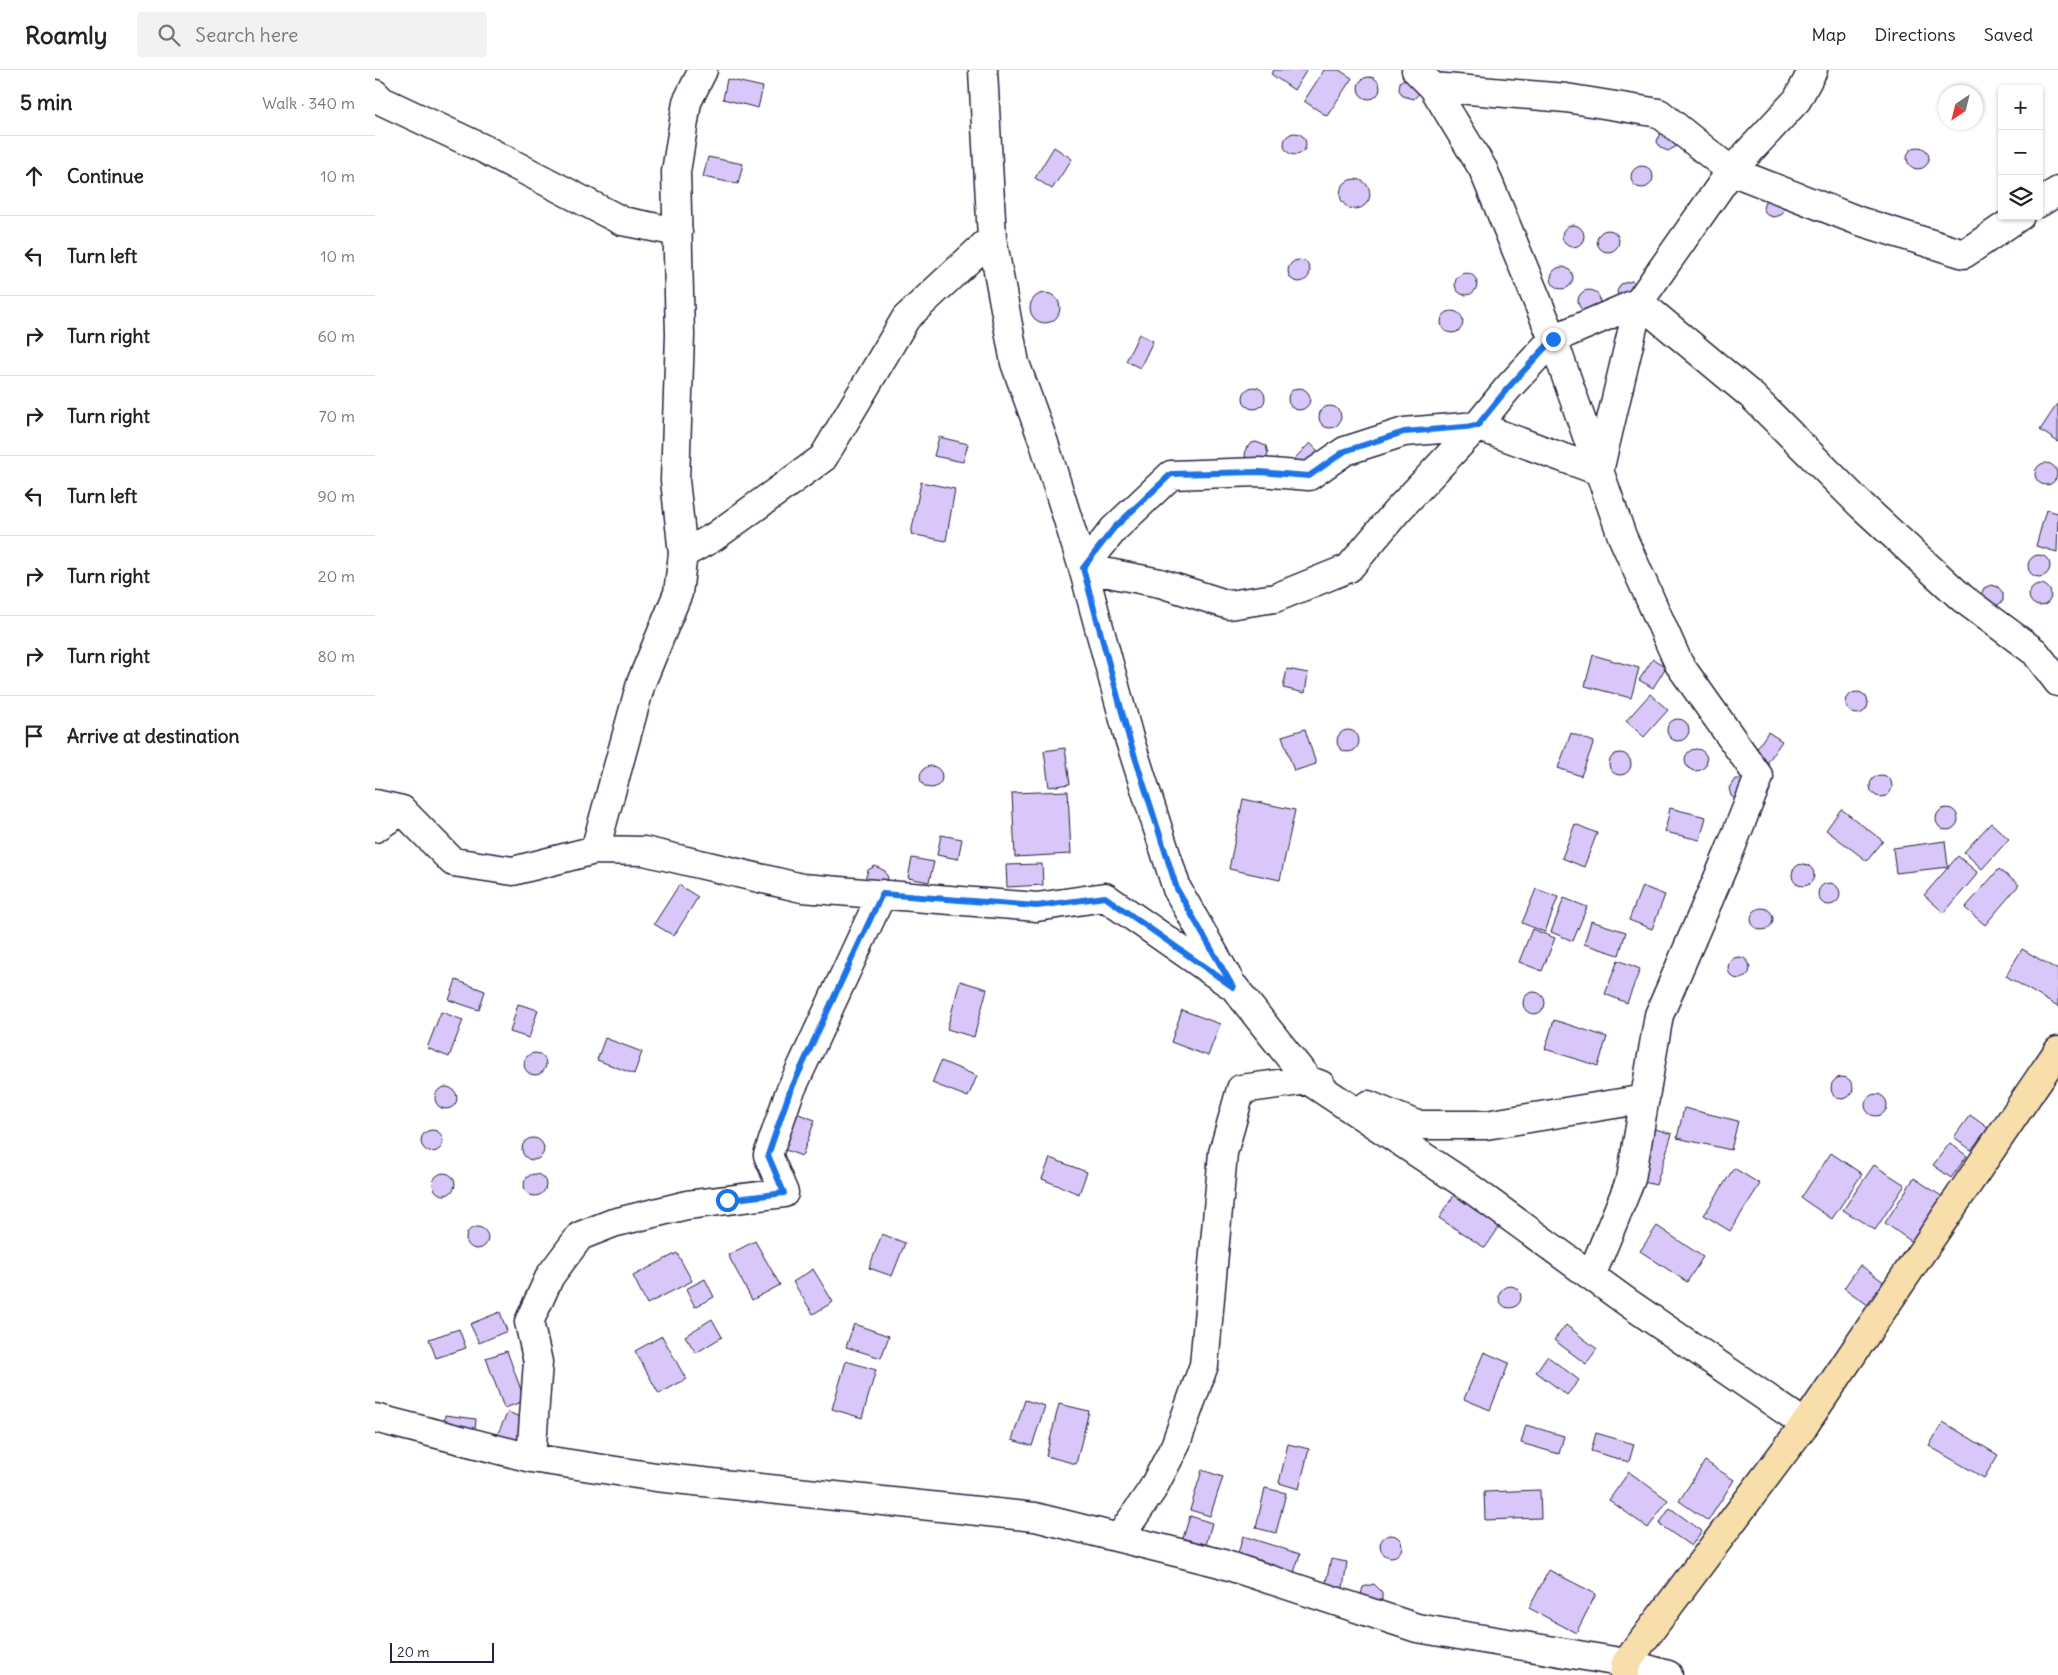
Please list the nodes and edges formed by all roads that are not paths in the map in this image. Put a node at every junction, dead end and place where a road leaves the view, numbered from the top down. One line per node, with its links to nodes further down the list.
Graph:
1 (703, 70): 10 (street)
2 (983, 70): 11 (street)
3 (1813, 70): 6 (street)
4 (1425, 79): 6 (street); 13 (street)
5 (375, 94): 10 (street)
6 (1731, 171): 9 (street); 12 (street)
7 (2058, 191): 8 (street)
8 (2043, 200)
9 (2014, 220)
10 (677, 232): 16 (street)
11 (991, 238): 16 (street); 17 (street)
12 (1639, 302): 13 (street); 15 (street); 18 (street)
13 (1553, 339): 14 (street); 15 (street)
14 (1477, 426): 15 (street); 17 (street); 17 (street)
15 (1599, 471): 27 (street)
16 (683, 554): 22 (street)
17 (1083, 568): 24 (street)
18 (2058, 682)
19 (375, 804): 20 (street)
20 (402, 810): 21 (street); 22 (street)
21 (375, 828)
22 (595, 850): 23 (street)
23 (882, 894): 24 (street); 31 (street)
24 (1233, 987): 26 (street)
25 (2058, 1051): 30 (main road)
26 (1308, 1080): 27 (street); 28 (street); 32 (street)
27 (1645, 1099): 28 (street)
28 (1591, 1276): 30 (street)
29 (375, 1418): 31 (street)
30 (1805, 1424): 33 (main road)
31 (531, 1458): 32 (street)
32 (1119, 1538): 33 (street)
33 (1625, 1669): 34 (street)
34 (1668, 1675)

